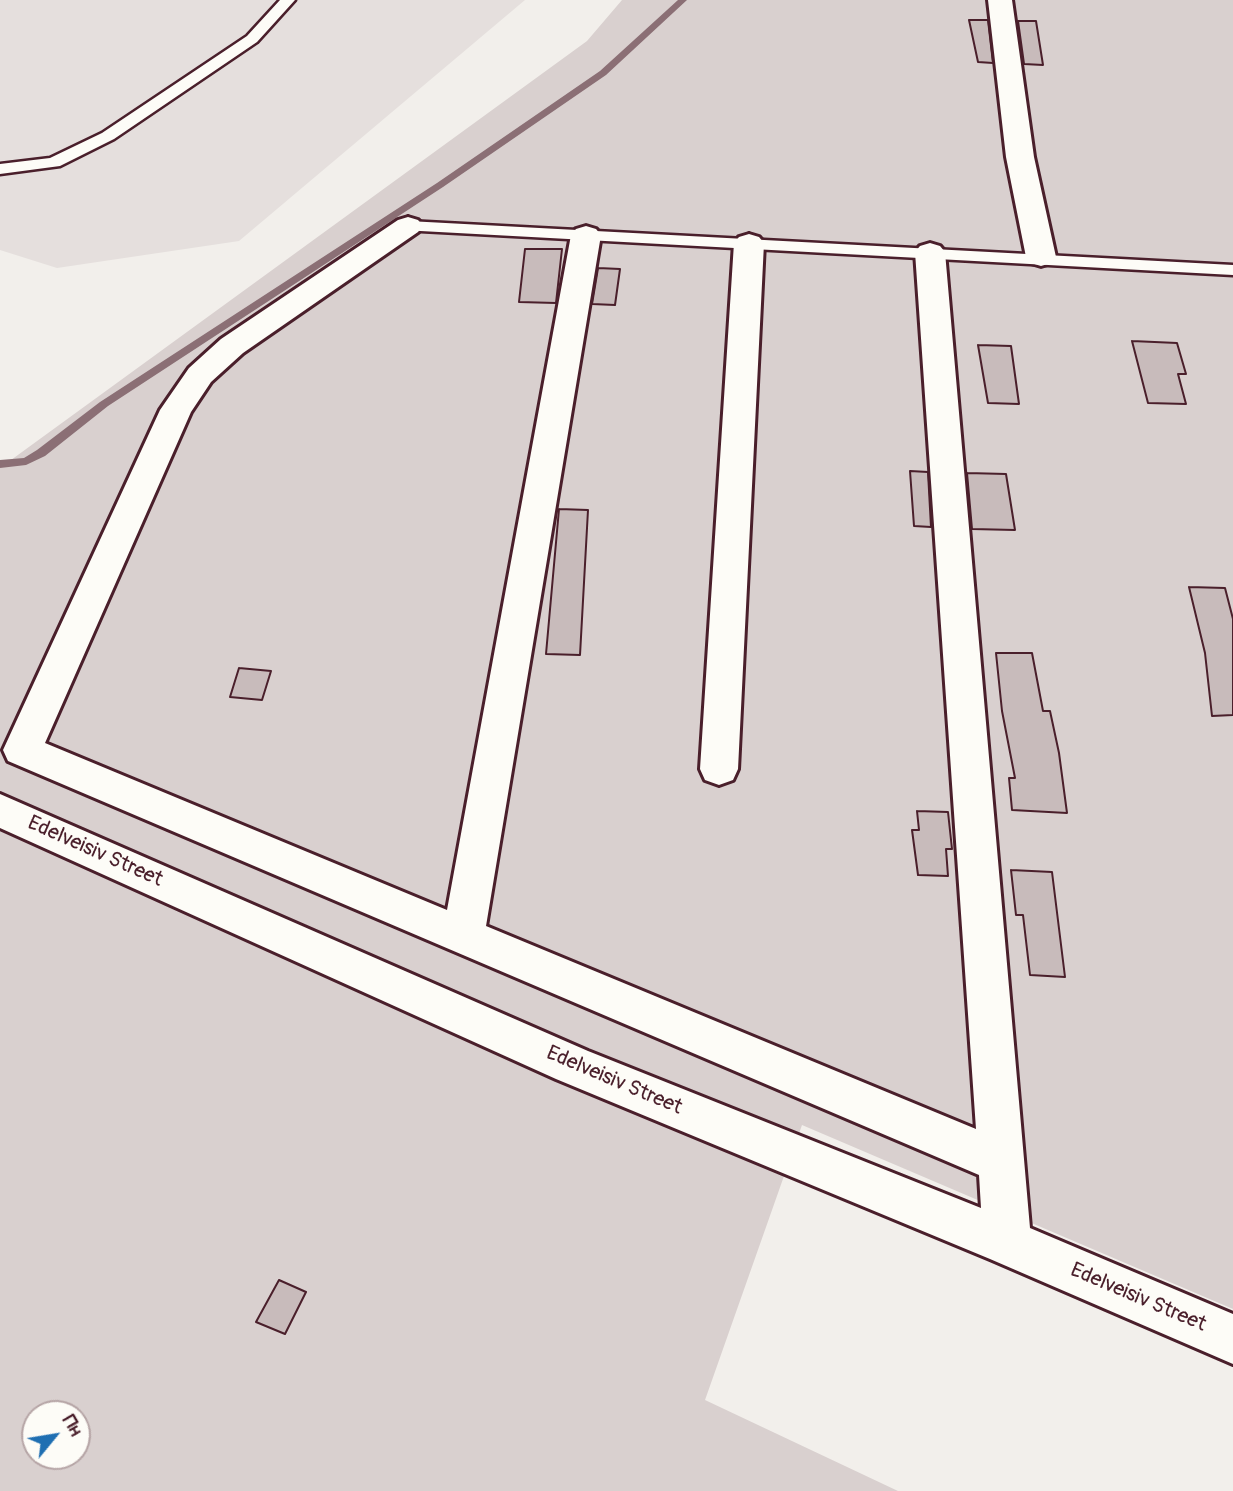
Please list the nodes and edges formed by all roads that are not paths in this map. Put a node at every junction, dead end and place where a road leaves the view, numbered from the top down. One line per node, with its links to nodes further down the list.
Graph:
1 (288, 0): 3 (lane)
2 (1000, 0): 8 (street)
3 (0, 169)
4 (408, 226): 5 (lane); 12 (street)
5 (586, 235): 6 (lane); 12 (street)
6 (749, 243): 7 (lane); 10 (street)
7 (930, 252): 8 (lane); 13 (street)
8 (1041, 257): 9 (lane)
9 (1233, 270)
10 (719, 769)
11 (0, 810): 14 (street, Edelveisiv Street)
12 (463, 936): 13 (street)
13 (1000, 1162): 14 (street)
14 (1007, 1241): 15 (street, Edelveisiv Street)
15 (1233, 1339)

